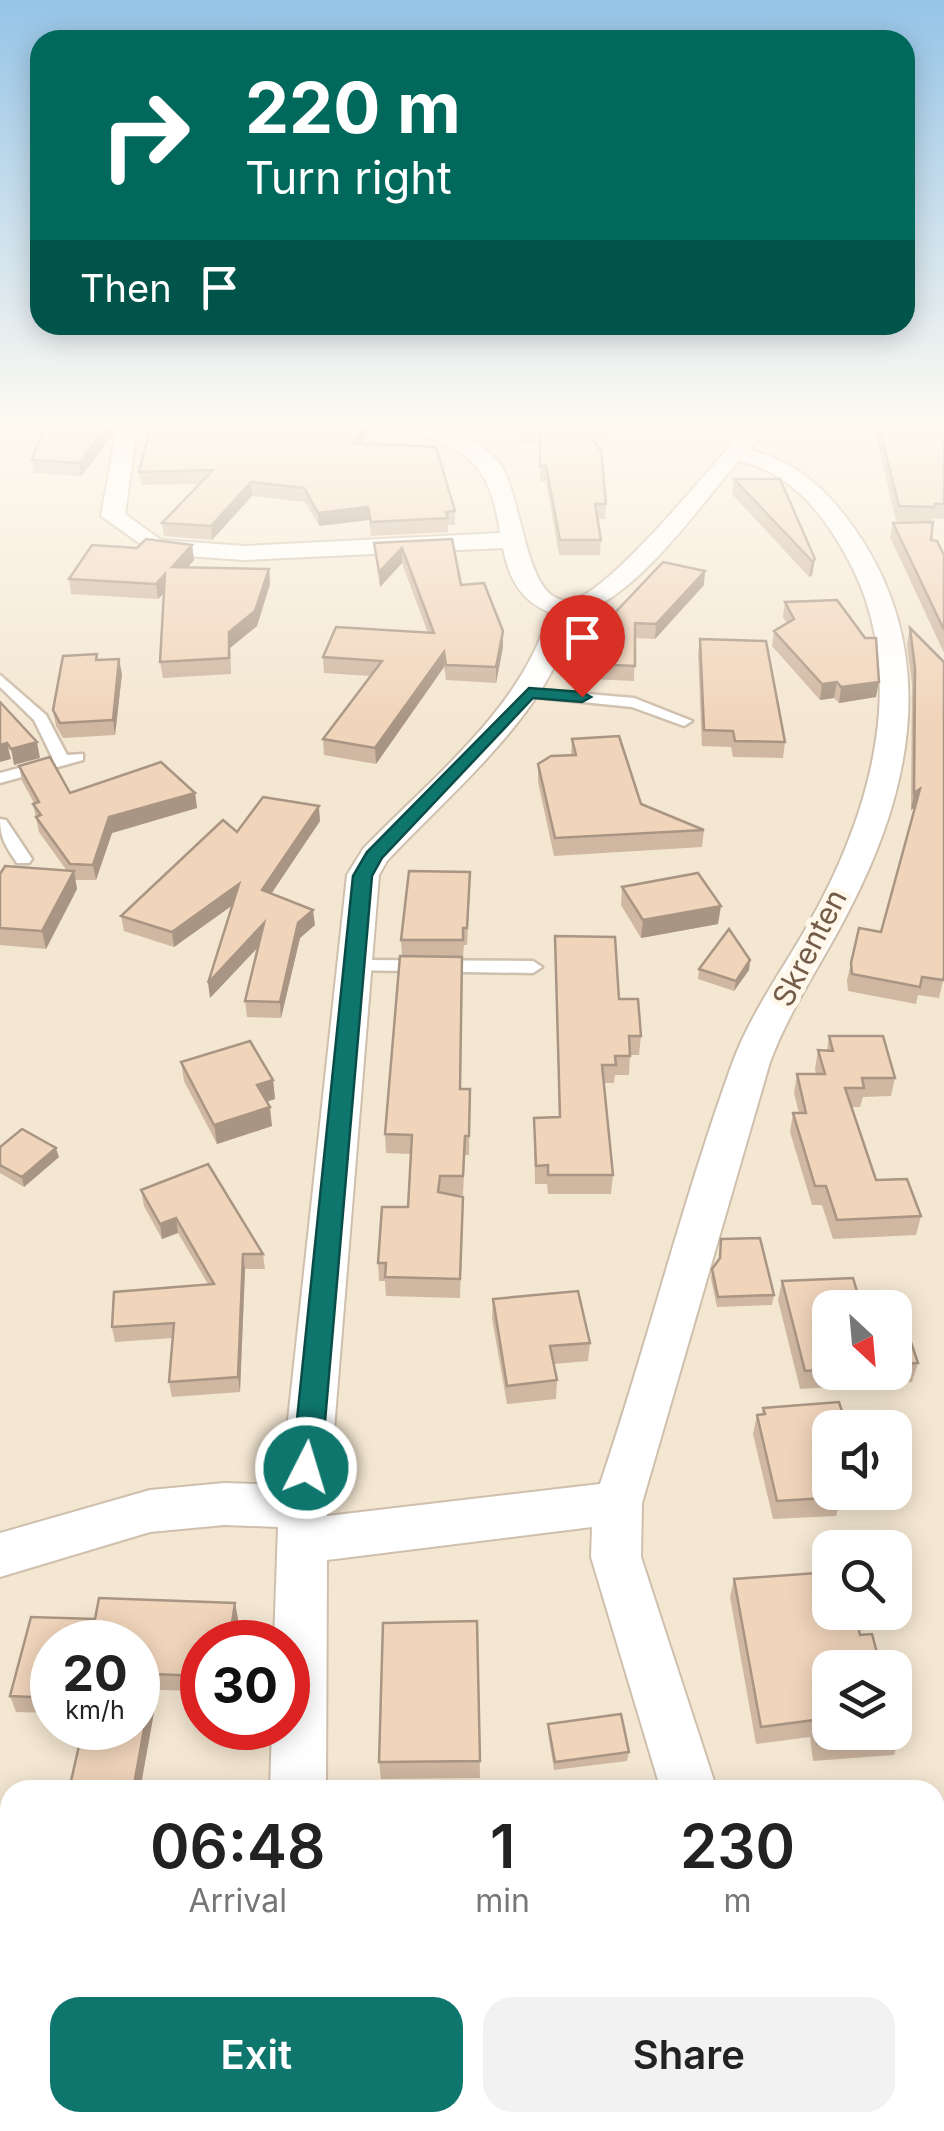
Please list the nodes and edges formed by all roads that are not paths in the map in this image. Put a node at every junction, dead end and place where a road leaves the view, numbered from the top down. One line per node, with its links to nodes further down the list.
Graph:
1 (119, 521): 5 (street)
2 (511, 521): 5 (street)
3 (672, 521): 6 (street)
4 (836, 521): 15 (street, Skrenten)
5 (514, 540): 6 (street)
6 (563, 608): 8 (street)
7 (0, 678): 10 (lane)
8 (529, 693): 9 (lane); 13 (street)
9 (684, 721)
10 (0, 778)
11 (0, 824): 12 (lane)
12 (23, 859)
13 (354, 966): 14 (lane); 16 (street)
14 (533, 967)
15 (618, 1503): 16 (street); 19 (street, Skrenten)
16 (304, 1524): 17 (street); 18 (street)
17 (0, 1555)
18 (298, 1780)
19 (687, 1780)

